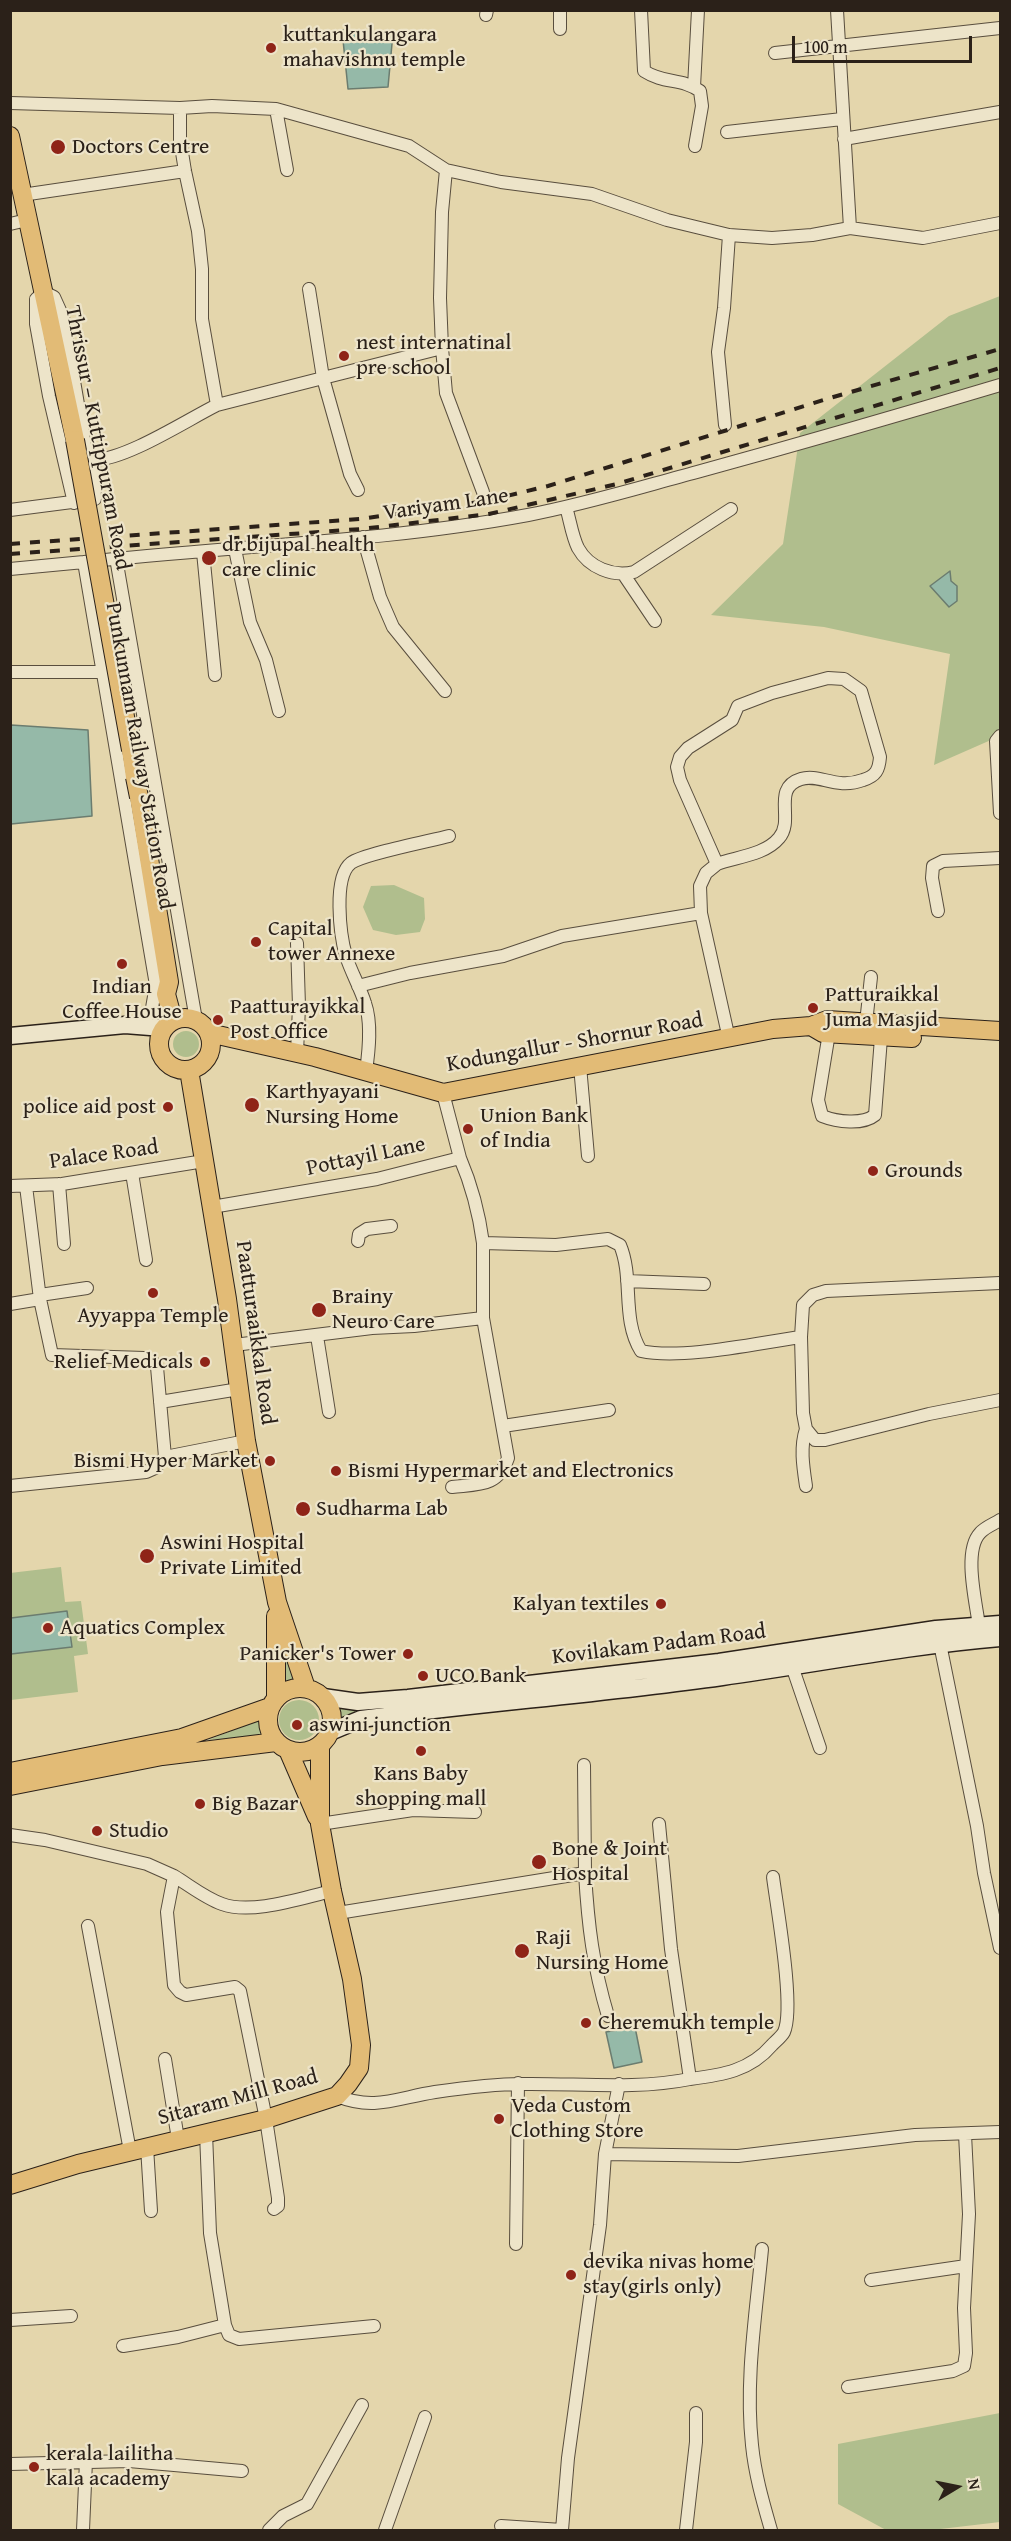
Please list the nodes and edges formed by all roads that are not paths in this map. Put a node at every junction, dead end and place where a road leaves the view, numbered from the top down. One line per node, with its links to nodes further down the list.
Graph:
1 (560, 10): 6 (street)
2 (640, 10): 9 (street)
3 (698, 10): 9 (street)
4 (837, 10): 7 (street)
5 (1000, 28): 7 (street)
6 (560, 29)
7 (839, 45): 8 (street); 14 (street)
8 (776, 53)
9 (694, 87): 18 (street)
10 (10, 104): 11 (street)
11 (180, 108): 12 (street); 21 (street)
12 (276, 109): 19 (street); 20 (street)
13 (1000, 112): 17 (street)
14 (842, 119): 15 (street); 17 (street)
15 (727, 132)
16 (10, 136): 22 (main road, Thrissur – Kuttippuram Road)
17 (844, 139): 25 (street)
18 (695, 146)
19 (287, 170)
20 (446, 170): 26 (street); 29 (street)
21 (185, 171): 22 (street); 32 (street)
22 (22, 195): 23 (main road, Thrissur – Kuttippuram Road)
23 (19, 222): 28 (main road, Thrissur – Kuttippuram Road)
24 (1000, 223): 25 (street)
25 (850, 228): 26 (street)
26 (729, 235): 33 (street)
27 (309, 289): 30 (street)
28 (44, 292): 34 (street); 37 (street); 66 (main road, Thrissur – Kuttippuram Road, bridge)
29 (442, 348): 30 (street); 36 (street)
30 (323, 378): 32 (street); 35 (street)
31 (1000, 385): 38 (street, Variyam Lane)
32 (217, 405): 34 (street)
33 (725, 425)
34 (94, 459): 37 (street)
35 (358, 490)
36 (483, 492)
37 (74, 503): 40 (street)
38 (566, 507): 41 (street, Variyam Lane); 47 (street)
39 (731, 509): 47 (street)
40 (10, 510)
41 (363, 537): 42 (street, Variyam Lane); 52 (street)
42 (235, 549): 43 (street, Variyam Lane); 53 (street)
43 (203, 552): 44 (street, Variyam Lane); 51 (street)
44 (116, 558): 45 (street, Variyam Lane); 55 (street)
45 (84, 562): 46 (street); 50 (street, Punkunnam Railway Station Road)
46 (10, 569)
47 (624, 575): 48 (street)
48 (655, 621)
49 (10, 672): 50 (street)
50 (103, 672): 56 (street, Punkunnam Railway Station Road)
51 (215, 675)
52 (445, 691)
53 (279, 711)
54 (1000, 736): 57 (street)
55 (155, 783): 56 (street); 66 (street)
56 (123, 789): 69 (street, Punkunnam Railway Station Road)
57 (1000, 813)
58 (449, 836): 65 (street)
59 (1000, 858): 61 (street)
60 (717, 864): 60 (street); 62 (street)
61 (938, 911)
62 (701, 913): 65 (street); 75 (street)
63 (297, 943): 77 (street)
64 (871, 977): 67 (street)
65 (358, 986): 80 (street)
66 (179, 1022): 69 (main road); 71 (main road); 79 (main road)
67 (866, 1023): 68 (main road, Kodungallur - Shornur Road); 70 (main road, Kodungallur - Shornur Road)
68 (811, 1026): 72 (main road); 75 (main road, Kodungallur - Shornur Road)
69 (140, 1028): 73 (main road)
70 (1000, 1030)
71 (209, 1033): 77 (main road, Kodungallur - Shornur Road); 79 (main road)
72 (829, 1034): 74 (main road); 74 (street)
73 (11, 1035)
74 (881, 1038): 76 (main road)
75 (729, 1039): 78 (main road, Kodungallur - Shornur Road)
76 (1000, 1043)
77 (297, 1053): 80 (main road, Kodungallur - Shornur Road)
78 (580, 1066): 81 (main road, Kodungallur - Shornur Road); 82 (street)
79 (189, 1070): 84 (main road, Paatturaaikkal Road)
80 (366, 1071): 81 (main road, Kodungallur - Shornur Road)
81 (443, 1093): 83 (street, Pottayil Lane)
82 (588, 1156)
83 (460, 1158): 89 (street, Pottayil Lane); 92 (street)
84 (204, 1161): 85 (street, Palace Road); 89 (main road, Paatturaaikkal Road)
85 (132, 1173): 86 (street, Palace Road); 94 (street)
86 (59, 1184): 88 (street, Palace Road); 93 (street)
87 (10, 1186): 88 (street, Palace Road)
88 (26, 1186): 99 (street)
89 (213, 1207): 104 (main road, Paatturaaikkal Road)
90 (391, 1226): 91 (street)
91 (358, 1241)
92 (483, 1243): 95 (street); 101 (street)
93 (64, 1244)
94 (146, 1260)
95 (627, 1281): 97 (street); 103 (street)
96 (1000, 1283): 103 (street)
97 (704, 1284)
98 (87, 1288): 99 (street)
99 (40, 1297): 100 (street); 107 (street)
100 (10, 1304)
101 (483, 1318): 102 (street); 110 (street)
102 (317, 1336): 104 (street); 109 (street)
103 (801, 1337): 111 (street)
104 (234, 1345): 105 (main road, Paatturaaikkal Road)
105 (240, 1389): 107 (street); 112 (main road, Paatturaaikkal Road)
106 (1000, 1400): 111 (street)
107 (160, 1402): 113 (street)
108 (609, 1410): 110 (street)
109 (329, 1412)
110 (503, 1426): 116 (street)
111 (806, 1429): 114 (street)
112 (246, 1441): 113 (street); 118 (main road, Paatturaaikkal Road)
113 (165, 1456): 115 (street)
114 (806, 1485)
115 (10, 1486)
116 (452, 1487)
117 (1000, 1521): 120 (street)
118 (277, 1602): 124 (main road); 126 (main road)
119 (1000, 1624): 120 (main road, Kovilakam Padam Road)
120 (979, 1626): 121 (main road, Kovilakam Padam Road)
121 (938, 1636): 122 (main road, Kovilakam Padam Road); 123 (main road, Kovilakam Padam Road); 125 (main road, Kovilakam Padam Road); 143 (street)
122 (1000, 1638)
123 (792, 1666): 127 (main road, Kovilakam Padam Road); 129 (street)
124 (306, 1688): 125 (main road); 126 (main road)
125 (322, 1697): 127 (main road)
126 (273, 1703): 128 (main road); 130 (main road)
127 (325, 1739): 128 (main road); 134 (main road, Sitaram Mill Road)
128 (282, 1746): 130 (main road); 134 (main road)
129 (820, 1748)
130 (148, 1752): 132 (main road)
131 (584, 1765): 137 (street)
132 (16, 1778)
133 (475, 1812): 134 (street)
134 (320, 1824): 140 (main road, Sitaram Mill Road)
135 (659, 1824): 146 (street)
136 (10, 1835): 138 (street)
137 (585, 1874): 141 (street); 144 (street)
138 (174, 1876): 140 (street); 150 (street)
139 (773, 1877): 146 (street)
140 (332, 1891): 141 (main road, Sitaram Mill Road)
141 (338, 1913): 149 (main road, Sitaram Mill Road)
142 (88, 1926): 155 (street)
143 (1000, 1948)
144 (608, 2016)
145 (165, 2059): 154 (street)
146 (690, 2079): 148 (street)
147 (518, 2084): 148 (street); 149 (street); 160 (street)
148 (619, 2084): 156 (street)
149 (337, 2096): 150 (main road, Sitaram Mill Road)
150 (266, 2119): 152 (main road, Sitaram Mill Road); 158 (street)
151 (1000, 2132): 153 (street)
152 (206, 2133): 154 (main road, Sitaram Mill Road); 166 (street)
153 (965, 2134): 156 (street); 162 (street)
154 (178, 2139): 155 (main road, Sitaram Mill Road)
155 (138, 2149): 157 (main road, Sitaram Mill Road); 159 (street)
156 (605, 2154): 180 (street)
157 (10, 2185)
158 (274, 2209)
159 (151, 2211)
160 (516, 2244)
161 (762, 2249): 182 (street)
162 (966, 2266): 163 (street); 169 (street)
163 (871, 2280)
164 (71, 2316): 165 (street)
165 (10, 2320)
166 (225, 2325): 167 (street); 168 (street)
167 (374, 2326)
168 (123, 2346)
169 (848, 2387)
170 (362, 2405): 178 (street)
171 (696, 2413): 181 (street)
172 (424, 2417): 179 (street)
173 (86, 2461): 174 (street); 175 (street); 177 (street)
174 (10, 2464)
175 (242, 2471)
176 (501, 2526): 180 (street)
177 (83, 2530)
178 (269, 2530)
179 (385, 2530)
180 (562, 2530)
181 (686, 2530)
182 (771, 2530)

